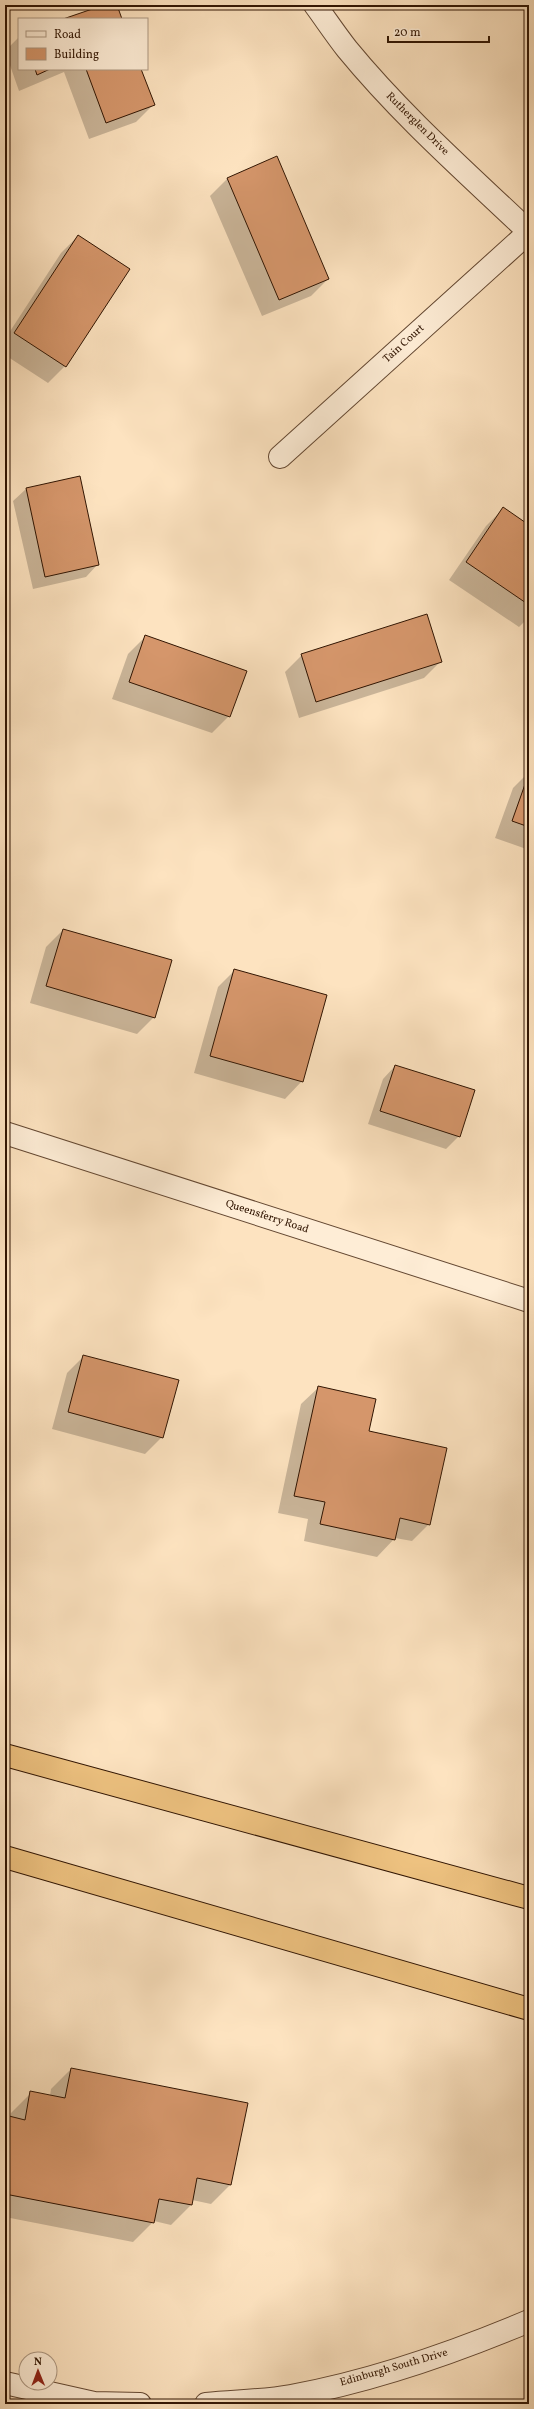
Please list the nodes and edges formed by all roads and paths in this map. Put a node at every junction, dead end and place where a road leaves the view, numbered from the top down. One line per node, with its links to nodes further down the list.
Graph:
1 (315, 5): 2 (street, Rutherglen Drive)
2 (529, 232): 3 (street, Tain Court)
3 (280, 456)
4 (5, 1133): 5 (street, Queensferry Road)
5 (529, 1301)
6 (5, 1755): 8 (highway)
7 (5, 1857): 9 (highway)
8 (529, 1898)
9 (529, 2009)
10 (529, 2321): 13 (street, Edinburgh South Drive)
11 (5, 2383): 12 (street)
12 (140, 2404)
13 (206, 2404)

